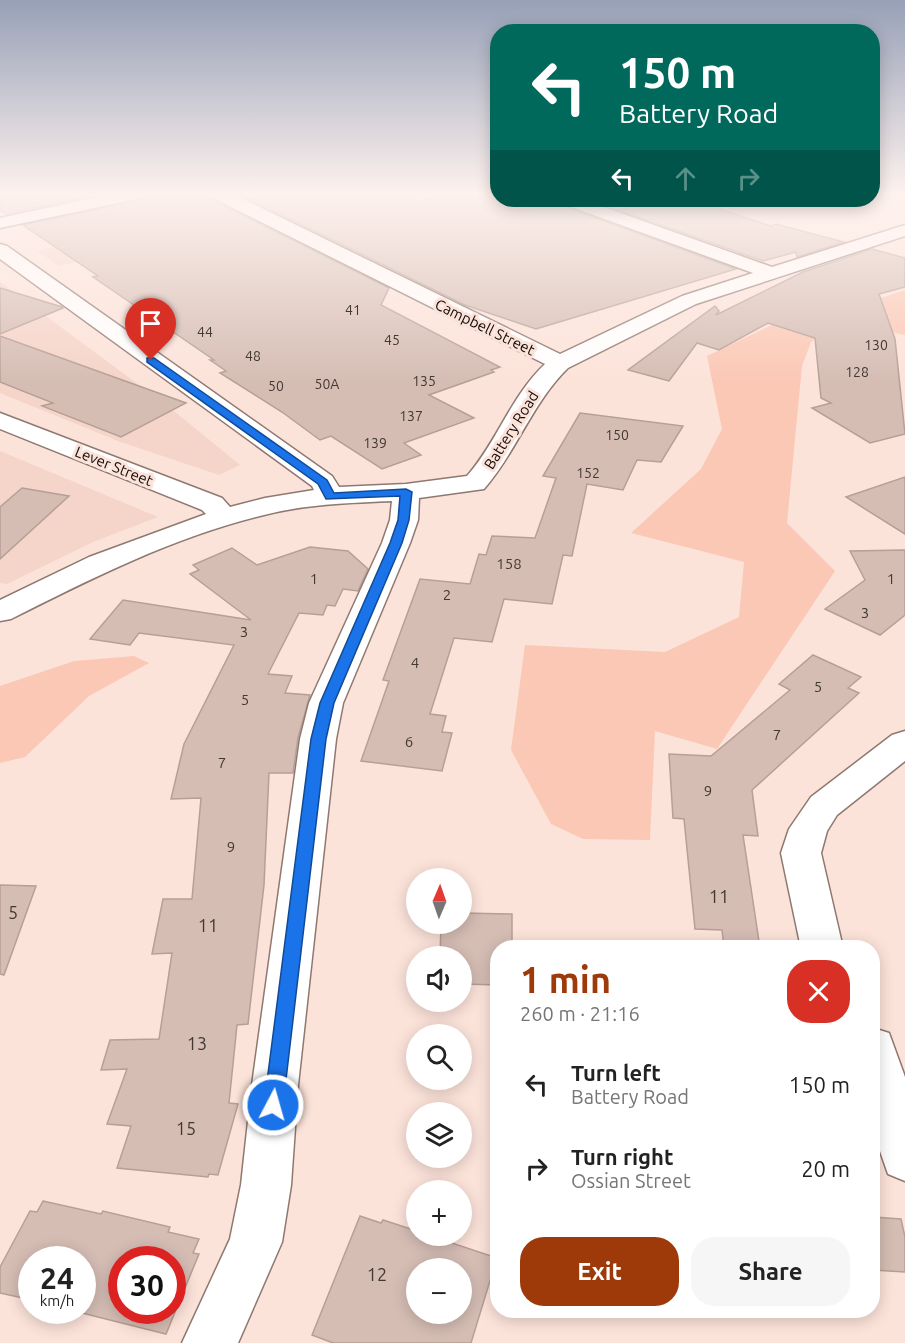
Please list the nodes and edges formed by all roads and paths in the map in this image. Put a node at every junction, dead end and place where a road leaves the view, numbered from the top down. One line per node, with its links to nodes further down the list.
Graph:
1 (8, 256): 9 (street)
2 (343, 256): 6 (street, Campbell Street)
3 (723, 256): 5 (street)
4 (825, 256): 5 (street, Battery Road)
5 (771, 273): 6 (street, Battery Road)
6 (560, 363): 8 (street, Battery Road)
7 (0, 420): 10 (street, Lever Street)
8 (406, 492): 9 (street, Battery Road); 16 (street)
9 (330, 496): 10 (street, Battery Road)
10 (224, 518): 11 (street, Battery Road)
11 (0, 612)
12 (905, 743): 13 (street)
13 (820, 940)
14 (880, 1071): 15 (street)
15 (905, 1158)
16 (210, 1343)

